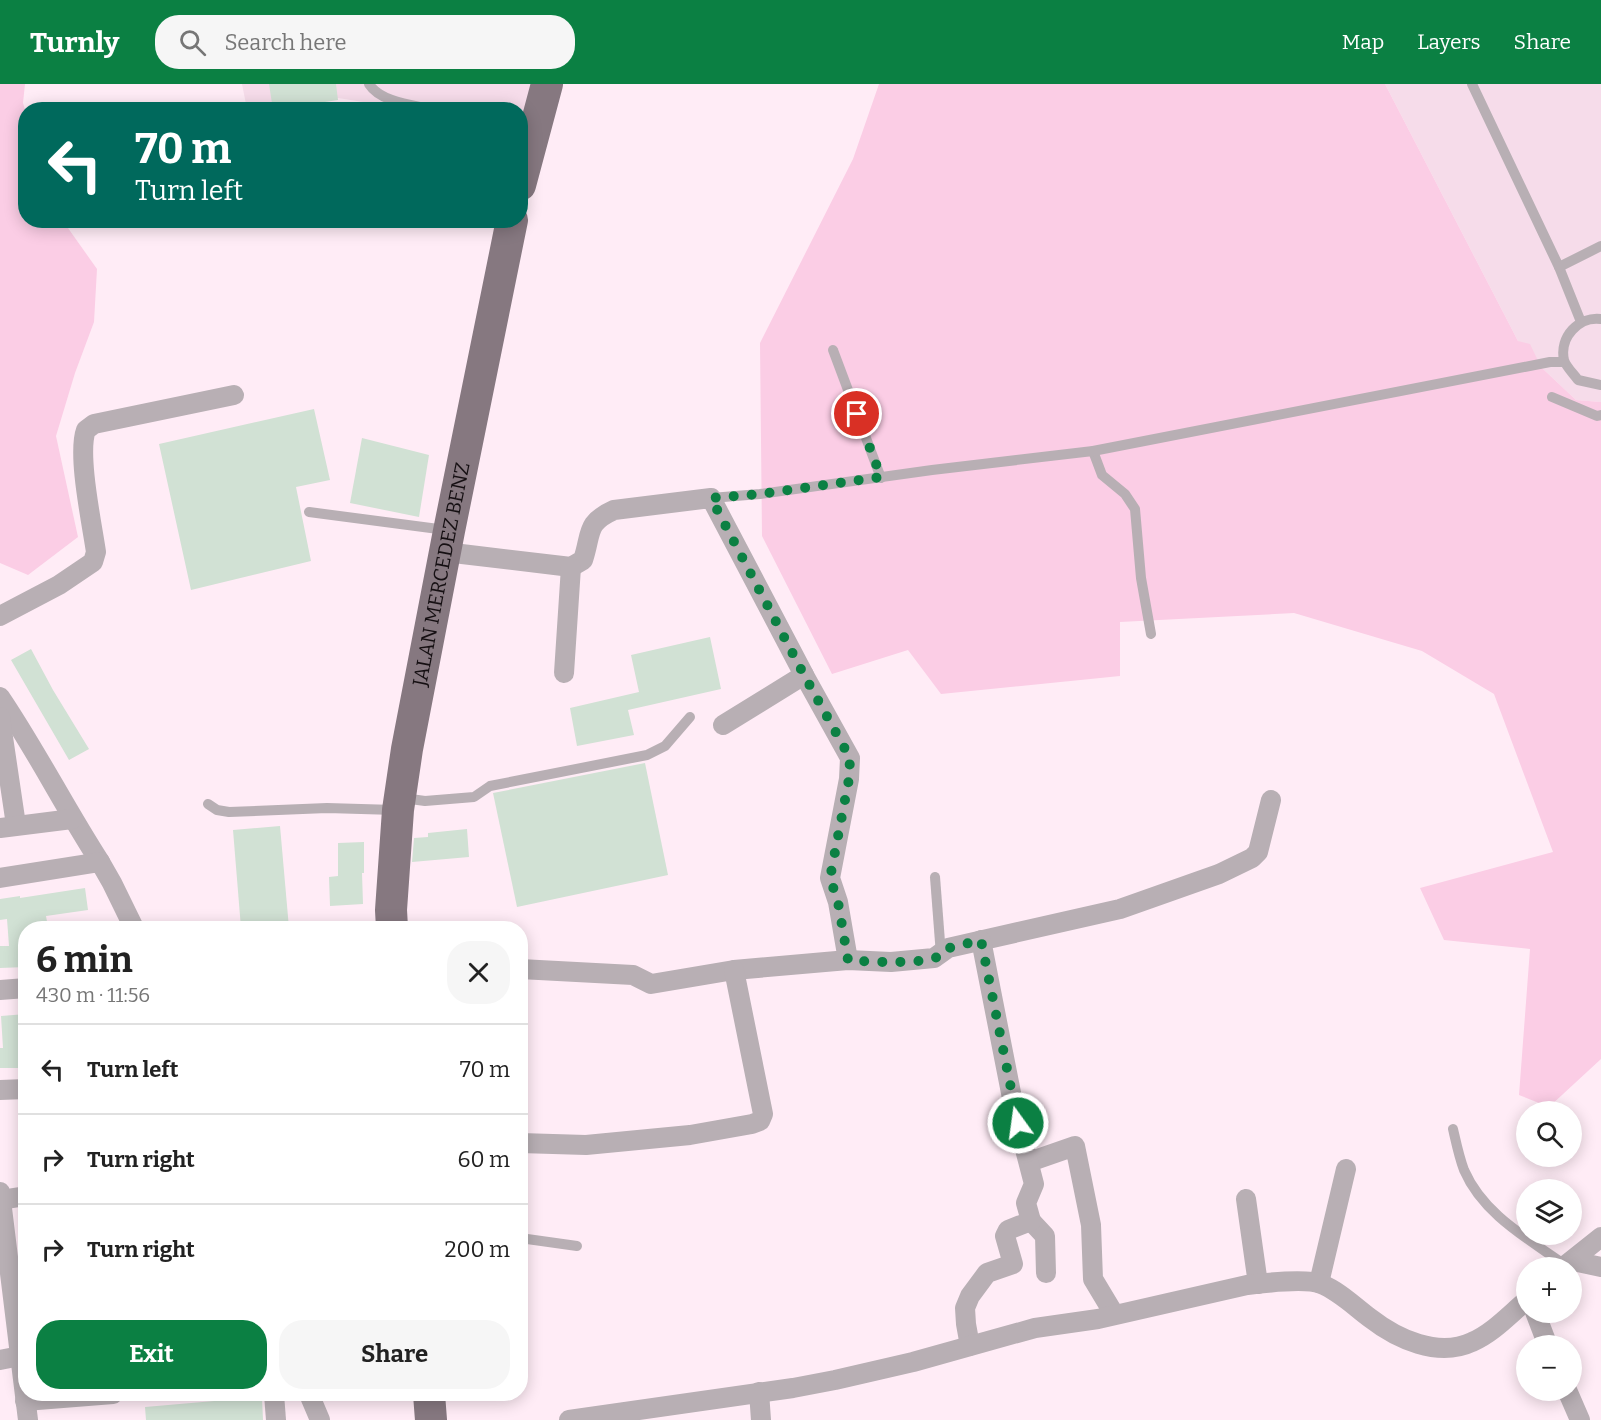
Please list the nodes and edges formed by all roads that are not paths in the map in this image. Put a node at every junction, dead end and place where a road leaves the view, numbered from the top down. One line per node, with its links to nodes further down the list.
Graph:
1 (369, 84): 4 (lane)
2 (547, 84): 5 (main road)
3 (1472, 84): 8 (lane)
4 (404, 102)
5 (528, 130)
6 (510, 228): 21 (main road, JALAN MERCEDEZ BENZ)
7 (1601, 246): 8 (lane)
8 (1559, 267): 10 (lane)
9 (1601, 319): 10 (lane)
10 (1581, 322): 12 (lane)
11 (833, 350): 18 (lane)
12 (1564, 362): 13 (lane); 17 (lane)
13 (1601, 385)
14 (234, 395): 23 (street)
15 (1552, 397): 16 (lane)
16 (1601, 415)
17 (1093, 451): 18 (lane); 24 (lane)
18 (881, 477): 19 (lane)
19 (711, 498): 22 (street); 26 (street)
20 (309, 512): 21 (lane)
21 (447, 541): 22 (street); 33 (main road, JALAN MERCEDEZ BENZ)
22 (571, 567): 25 (street)
23 (0, 616)
24 (1151, 634)
25 (564, 673)
26 (804, 675): 30 (street); 43 (street)
27 (0, 697): 34 (street)
28 (0, 717): 35 (street)
29 (690, 717): 33 (lane)
30 (723, 725)
31 (1271, 800): 41 (street)
32 (208, 804): 33 (lane)
33 (399, 804): 40 (main road, JALAN MERCEDEZ BENZ)
34 (72, 819): 35 (street); 36 (street)
35 (8, 827)
36 (100, 862): 38 (street); 39 (street)
37 (935, 877): 42 (lane)
38 (0, 878)
39 (131, 921)
40 (392, 921)
41 (981, 940): 42 (street); 52 (street)
42 (941, 955): 43 (street)
43 (848, 960): 45 (street)
44 (528, 969): 45 (street)
45 (734, 970): 51 (street)
46 (18, 989): 47 (street)
47 (0, 990)
48 (18, 1089): 49 (street)
49 (0, 1090)
50 (1452, 1129): 62 (lane)
51 (528, 1143)
52 (1029, 1162): 57 (street); 71 (street)
53 (1346, 1169): 67 (street)
54 (0, 1196): 55 (street); 61 (street)
55 (18, 1196)
56 (1246, 1199): 68 (street)
57 (1031, 1221): 66 (street); 72 (street)
58 (1601, 1237): 63 (street)
59 (528, 1239): 60 (lane)
60 (577, 1246)
61 (4, 1251): 69 (street)
62 (1555, 1257)
63 (1577, 1257)
64 (1582, 1266): 65 (street)
65 (1601, 1267)
66 (1046, 1272)
67 (1319, 1282): 68 (street); 70 (street)
68 (1258, 1284): 71 (street)
69 (18, 1294)
70 (1516, 1309)
71 (1114, 1314): 72 (street)
72 (970, 1346): 75 (street)
73 (18, 1356): 74 (street)
74 (0, 1360)
75 (759, 1392): 85 (street); 86 (street)
76 (75, 1401): 81 (street)
77 (275, 1401): 82 (street)
78 (312, 1401): 83 (street)
79 (430, 1401): 84 (main road)
80 (1572, 1401): 87 (street)
81 (26, 1410)
82 (276, 1420)
83 (320, 1420)
84 (431, 1420)
85 (568, 1420)
86 (761, 1420)
87 (1580, 1420)

